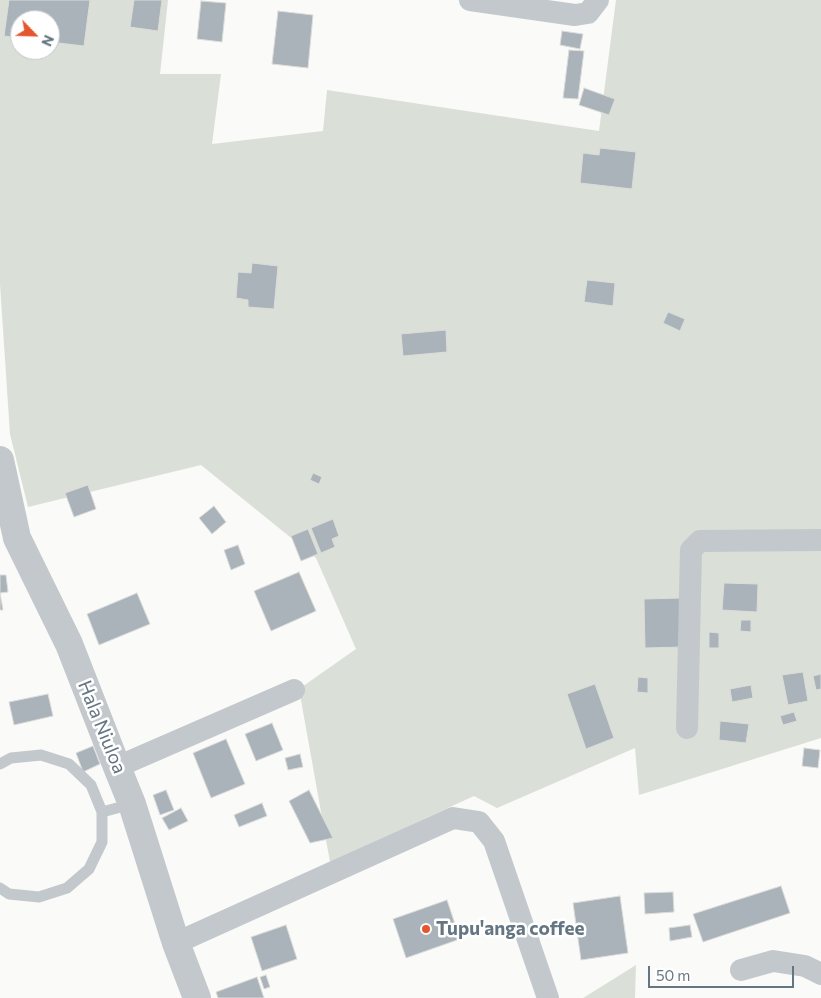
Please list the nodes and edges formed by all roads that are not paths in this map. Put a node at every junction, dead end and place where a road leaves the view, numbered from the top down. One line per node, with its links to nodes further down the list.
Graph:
1 (470, 0): 2 (street)
2 (598, 0)
3 (0, 460): 4 (street, Hala Niuloa)
4 (9, 539): 9 (street, Hala Niuloa)
5 (821, 540): 7 (street)
6 (294, 690): 9 (street)
7 (686, 728)
8 (0, 764): 11 (lane)
9 (117, 767): 10 (street, Hala Niuloa)
10 (132, 804): 11 (lane); 13 (street, Hala Niuloa)
11 (102, 812): 12 (lane)
12 (0, 888)
13 (176, 942): 16 (street, Hala Niuloa); 17 (street)
14 (741, 970): 15 (street)
15 (821, 974)
16 (197, 998)
17 (548, 998)

